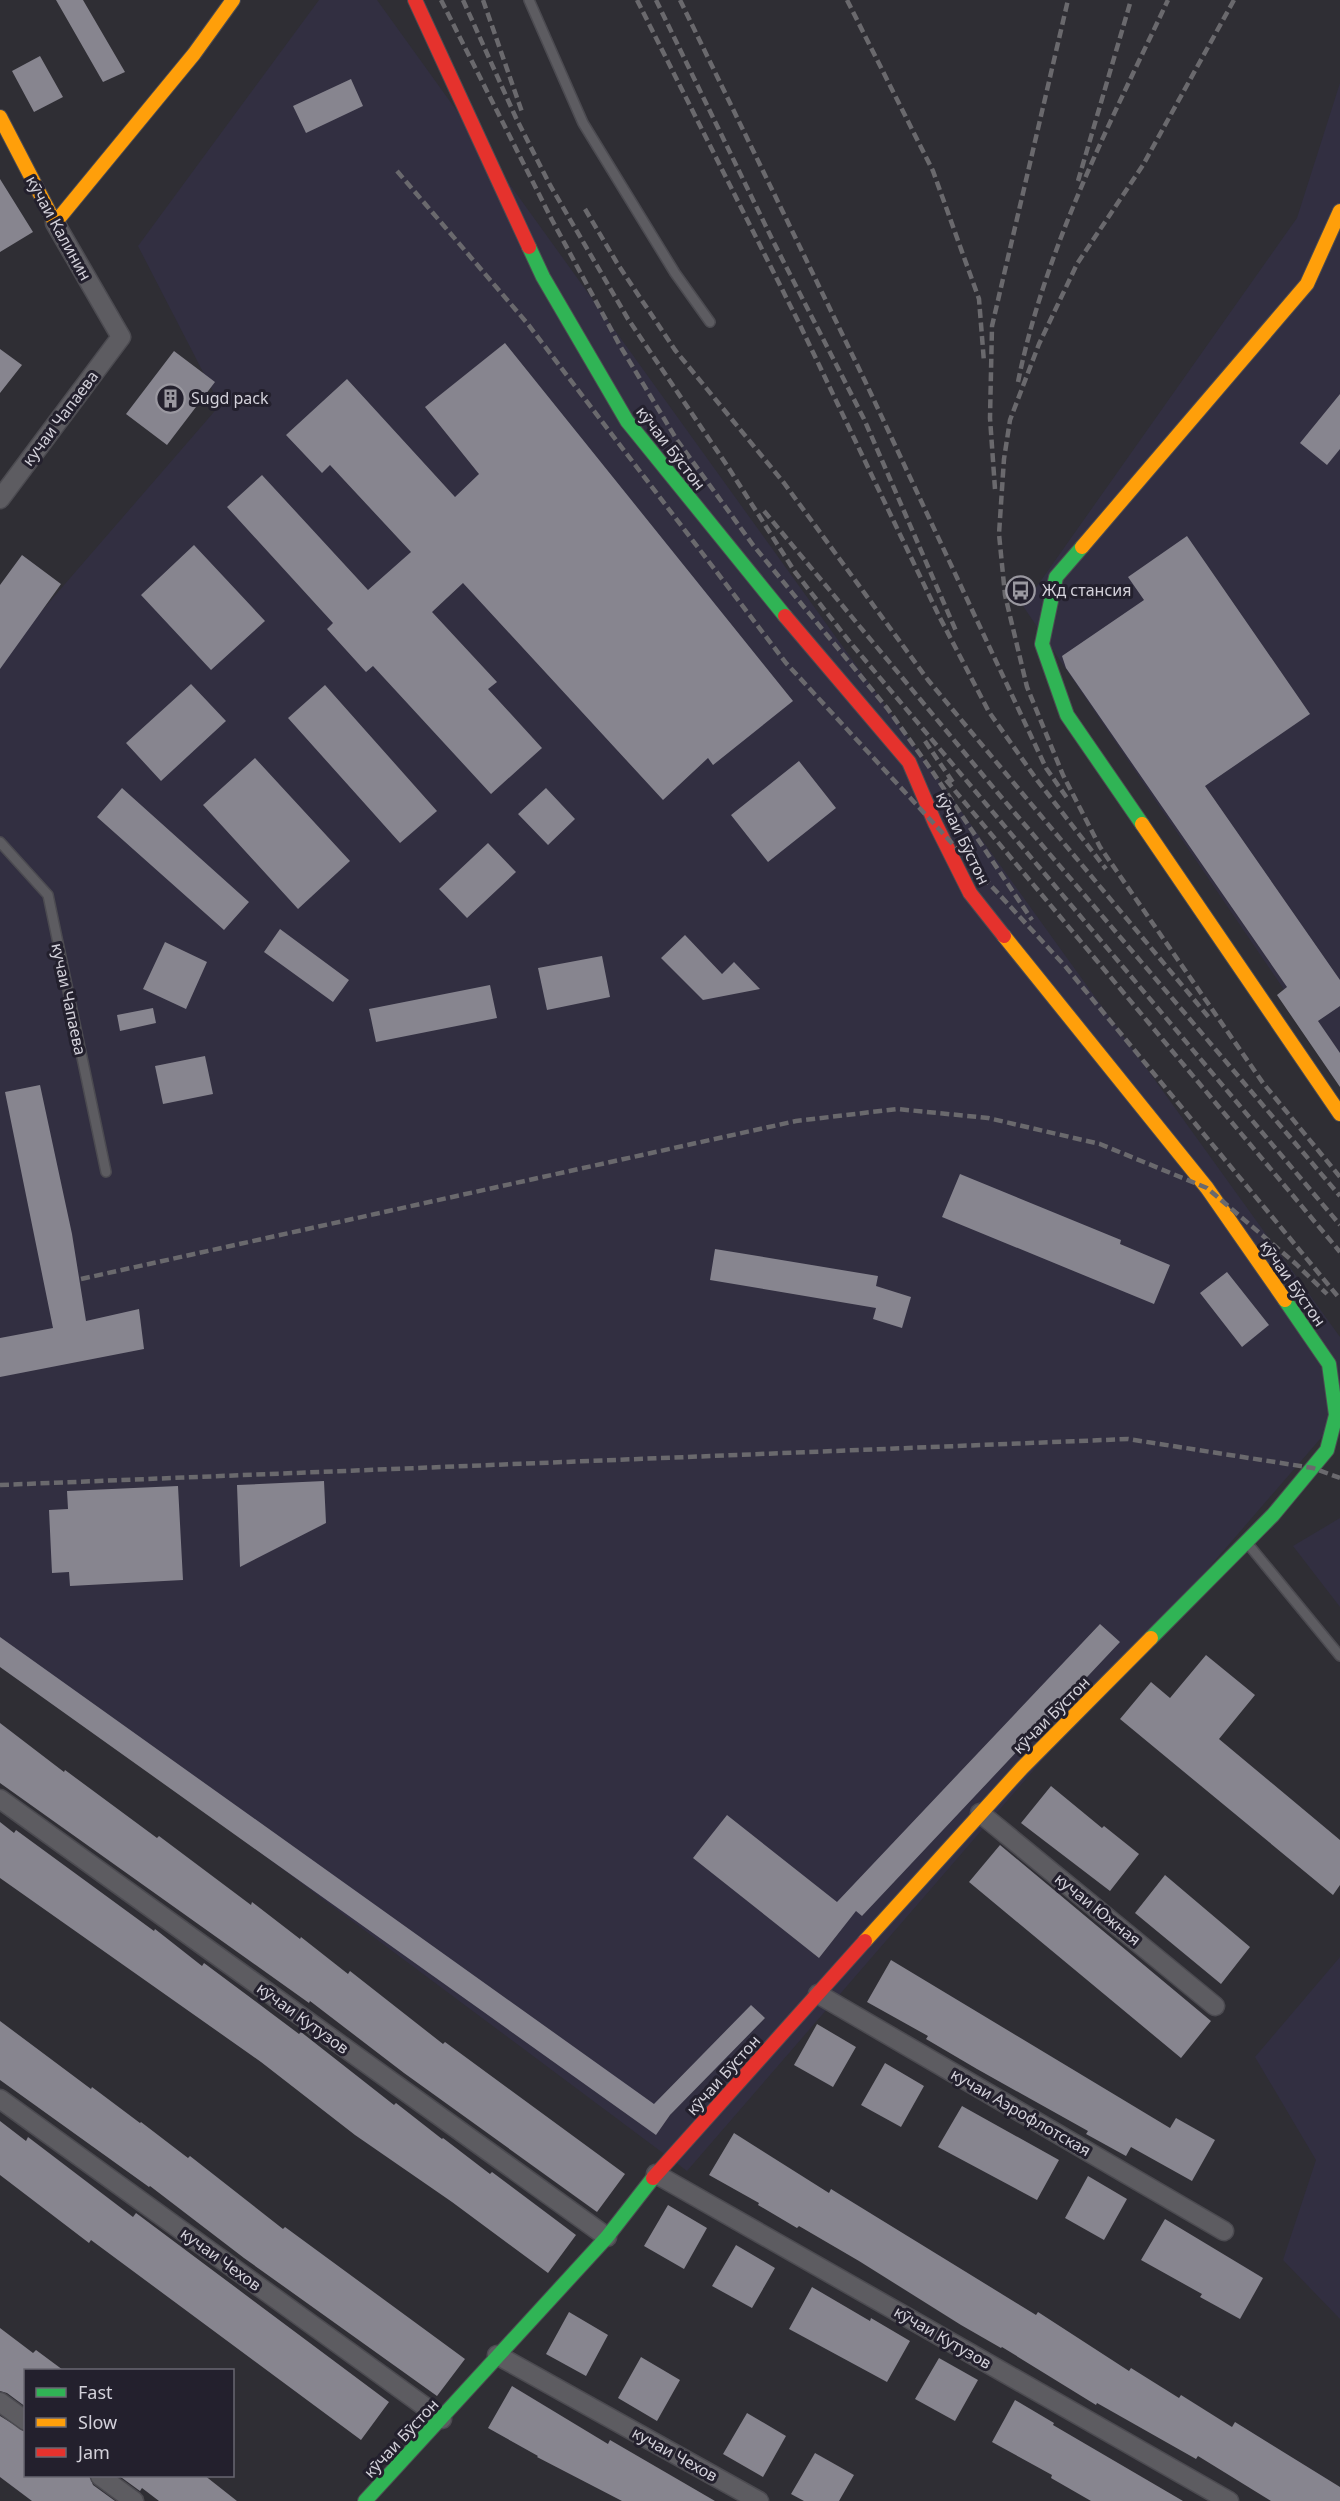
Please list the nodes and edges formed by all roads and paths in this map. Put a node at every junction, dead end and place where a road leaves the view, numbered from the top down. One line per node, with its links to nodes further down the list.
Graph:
1 (415, 0): 13 (main road, кӯчаи Бӯстон)
2 (529, 0): 7 (lane)
3 (225, 5): 6 (main road)
4 (0, 117): 6 (main road, кӯчаи Калинин)
5 (1340, 212): 11 (main road)
6 (55, 223): 8 (street, кӯчаи Калинин)
7 (710, 322)
8 (121, 337): 9 (street, кучаи Чапаева)
9 (0, 499)
10 (0, 842): 12 (lane, кучаи Чапаева)
11 (1340, 1114)
12 (106, 1172)
13 (1247, 1542): 14 (lane); 16 (main road, кӯчаи Бӯстон)
14 (1340, 1656)
15 (0, 1799): 22 (street, кӯчаи Кутузов)
16 (980, 1813): 17 (main road, кӯчаи Бӯстон); 18 (street, кучаи Южная)
17 (818, 1994): 20 (main road, кӯчаи Бӯстон); 21 (street, кучаи Аэрофлотская)
18 (1215, 2006)
19 (0, 2099): 25 (street, кучаи Чехов)
20 (656, 2174): 22 (main road, кӯчаи Бӯстон); 31 (street, кӯчаи Кутузов)
21 (1224, 2231)
22 (607, 2236): 23 (main road, кӯчаи Бӯстон)
23 (497, 2355): 25 (main road, кӯчаи Бӯстон); 30 (street, кучаи Чехов)
24 (0, 2402): 26 (street)
25 (442, 2419): 29 (main road, кӯчаи Бӯстон)
26 (24, 2420)
27 (103, 2477): 28 (street)
28 (134, 2501)
29 (365, 2501)
30 (759, 2501)
31 (1229, 2501)

